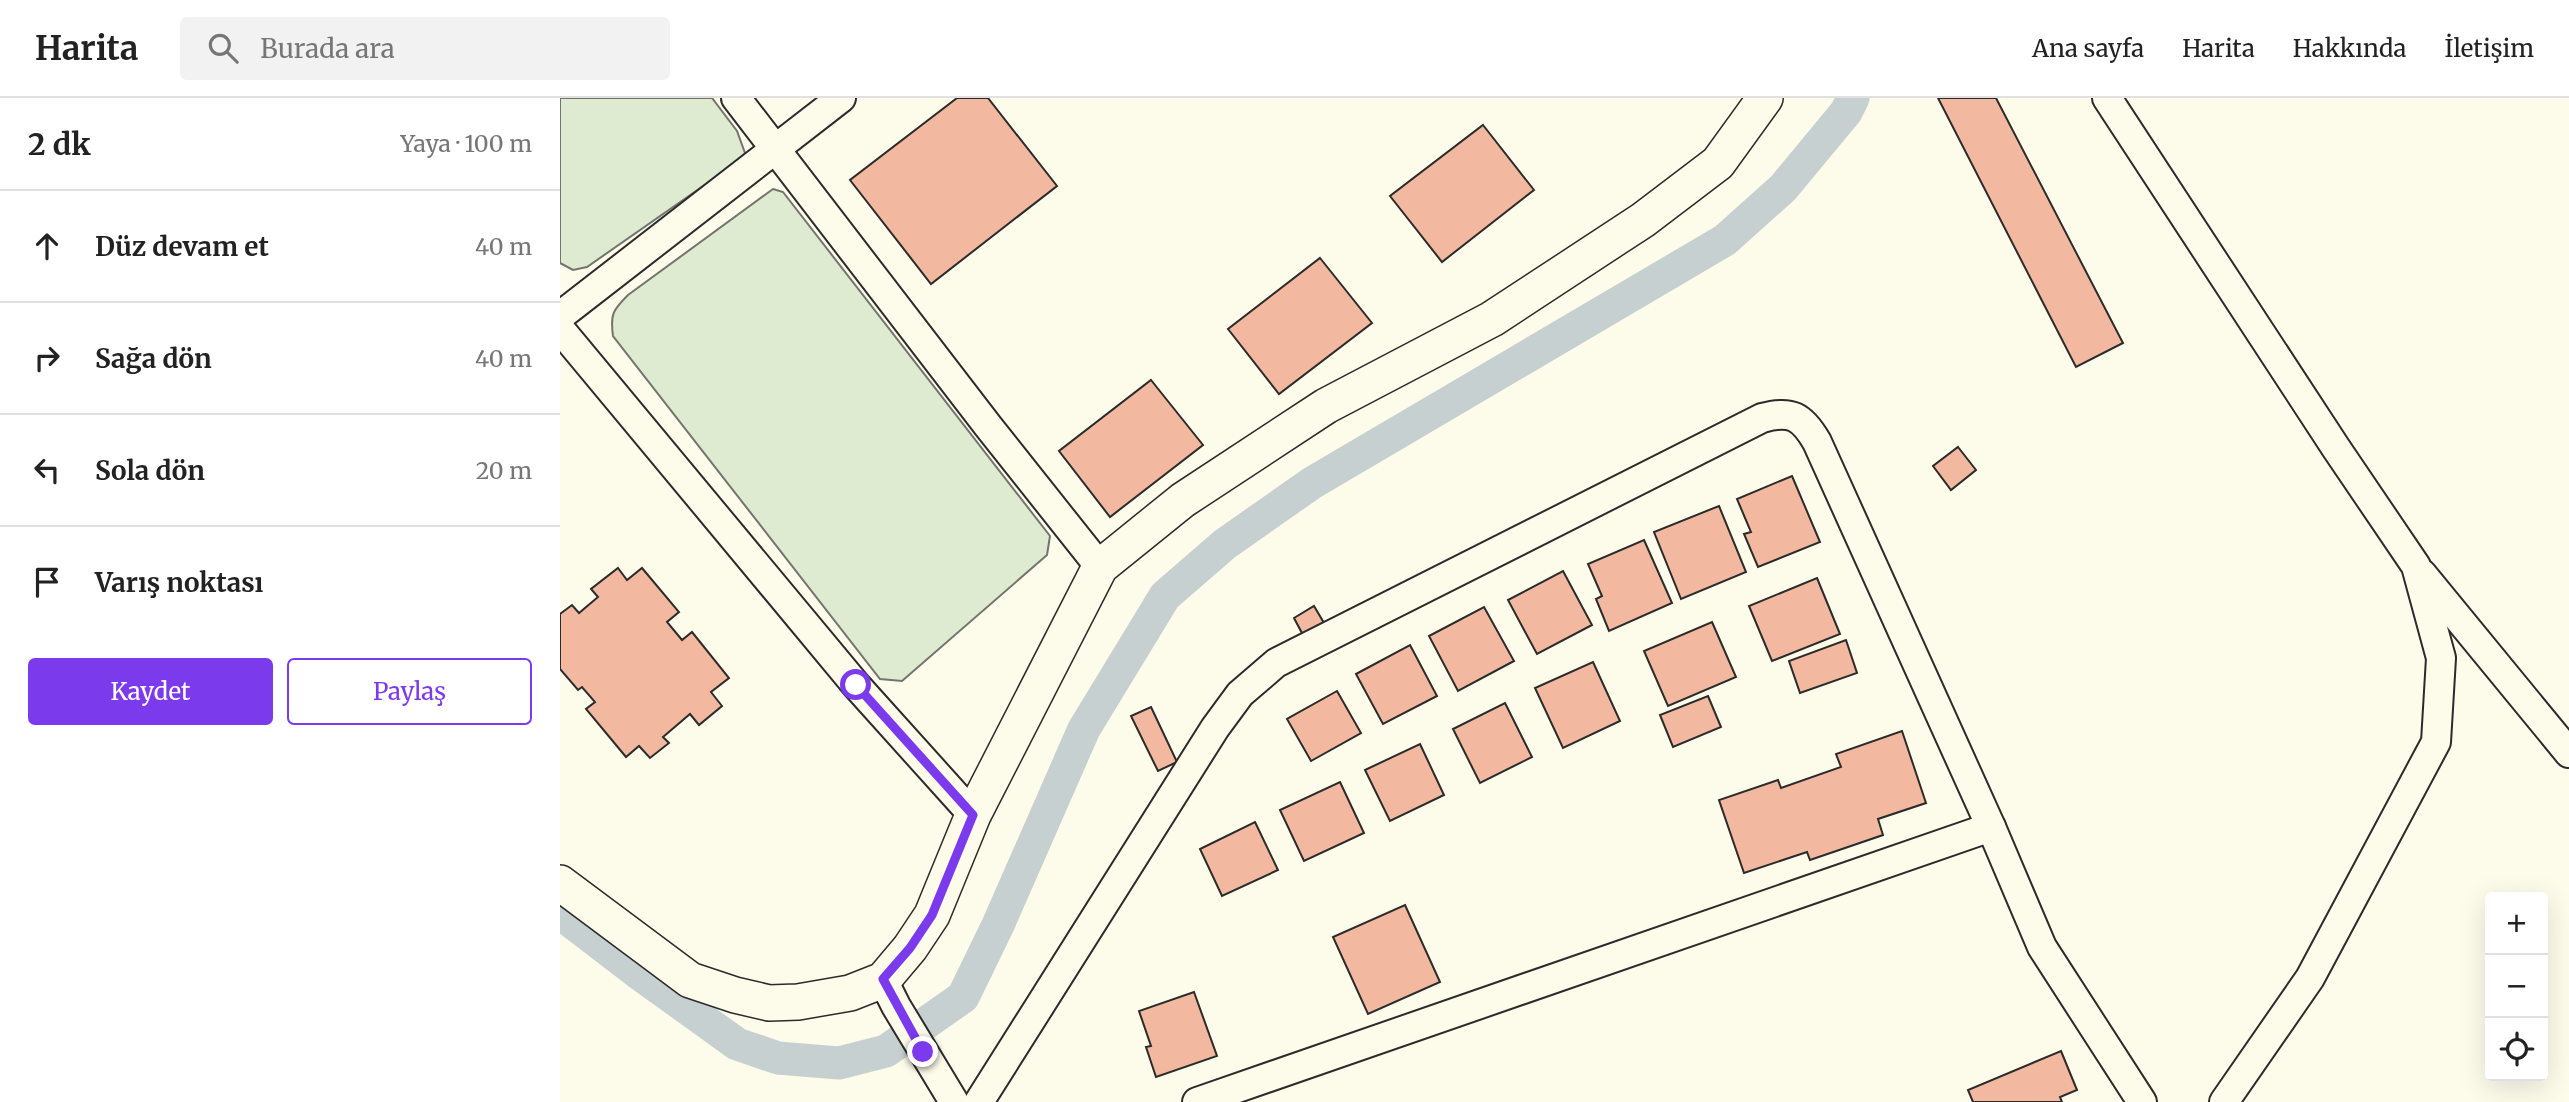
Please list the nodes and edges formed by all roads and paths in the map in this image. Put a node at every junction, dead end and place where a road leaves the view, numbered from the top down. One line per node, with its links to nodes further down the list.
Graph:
1 (736, 98): 5 (street)
2 (841, 98): 5 (street)
3 (1765, 98): 9 (street)
4 (2107, 98): 8 (street)
5 (776, 150): 6 (street); 9 (street)
6 (560, 316)
7 (560, 329): 11 (street)
8 (2416, 565): 10 (street); 19 (street)
9 (1100, 567): 11 (street)
10 (2569, 753)
11 (973, 815): 14 (street)
12 (1992, 827): 16 (street); 17 (street); 18 (street)
13 (560, 883): 14 (street)
14 (890, 993): 15 (street)
15 (954, 1102)
16 (979, 1102)
17 (1197, 1102)
18 (2142, 1102)
19 (2224, 1102)

